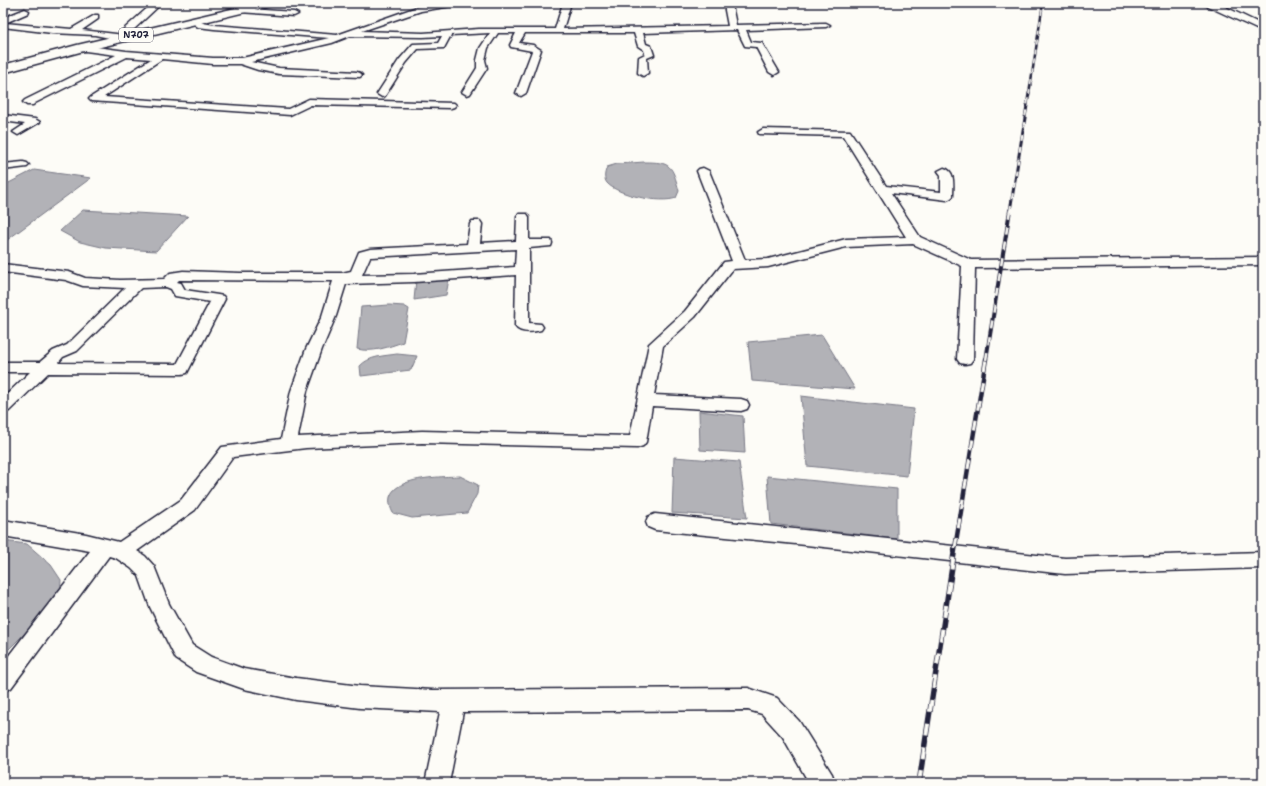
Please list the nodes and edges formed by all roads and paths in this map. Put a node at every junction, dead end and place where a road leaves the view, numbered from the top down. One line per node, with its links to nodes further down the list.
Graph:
1 (158, 3): 24 (street)
2 (257, 3): 24 (highway, N707)
3 (270, 3): 9 (highway, N707)
4 (458, 3): 25 (street)
5 (567, 3): 20 (street)
6 (1209, 3): 17 (highway)
7 (727, 4): 16 (street)
8 (25, 10): 12 (street)
9 (239, 10): 10 (street); 13 (highway, N707)
10 (294, 14)
11 (95, 17): 22 (street)
12 (3, 21)
13 (194, 21): 24 (highway, N707); 25 (street)
14 (3, 25): 22 (street)
15 (826, 25): 16 (street)
16 (737, 28): 21 (street); 32 (street)
17 (1263, 29)
18 (496, 31): 19 (street); 23 (street); 35 (street)
19 (522, 31): 20 (street); 36 (street)
20 (558, 31): 21 (street)
21 (638, 31): 33 (street)
22 (73, 32): 24 (street)
23 (448, 33): 25 (street); 37 (street)
24 (122, 35): 26 (highway, N707); 30 (highway, N707)
25 (345, 35): 29 (street)
26 (81, 48): 27 (street); 31 (highway, N707)
27 (126, 54): 28 (street); 38 (street)
28 (161, 56): 29 (street); 39 (street)
29 (242, 61): 34 (street)
30 (3, 65)
31 (3, 69)
32 (774, 72)
33 (643, 73)
34 (275, 77): 34 (street)
35 (467, 92)
36 (521, 92)
37 (382, 94)
38 (30, 102)
39 (451, 105)
40 (3, 118): 41 (street)
41 (18, 132)
42 (763, 132): 47 (street)
43 (23, 165): 44 (street)
44 (3, 167)
45 (703, 171): 56 (street)
46 (944, 171): 47 (street)
47 (882, 189): 50 (street)
48 (523, 217): 52 (street)
49 (476, 224): 53 (street)
50 (915, 240): 55 (street); 56 (street)
51 (546, 243): 52 (street)
52 (522, 244): 53 (street); 58 (street)
53 (473, 247): 59 (street)
54 (1263, 261): 55 (street)
55 (969, 264): 62 (street)
56 (740, 265): 65 (street)
57 (3, 268): 60 (street)
58 (523, 270): 61 (street); 68 (street)
59 (168, 283): 60 (street); 64 (street)
60 (137, 284): 64 (street)
61 (536, 327)
62 (965, 359)
63 (3, 367): 64 (street)
64 (43, 367): 67 (street)
65 (645, 400): 66 (street); 68 (street)
66 (741, 405)
67 (3, 406)
68 (288, 444): 71 (street)
69 (655, 522): 72 (street)
70 (3, 528): 71 (street)
71 (113, 549): 73 (street); 74 (street)
72 (1263, 560)
73 (3, 681)
74 (454, 701): 75 (street); 76 (street)
75 (437, 783)
76 (822, 783)

